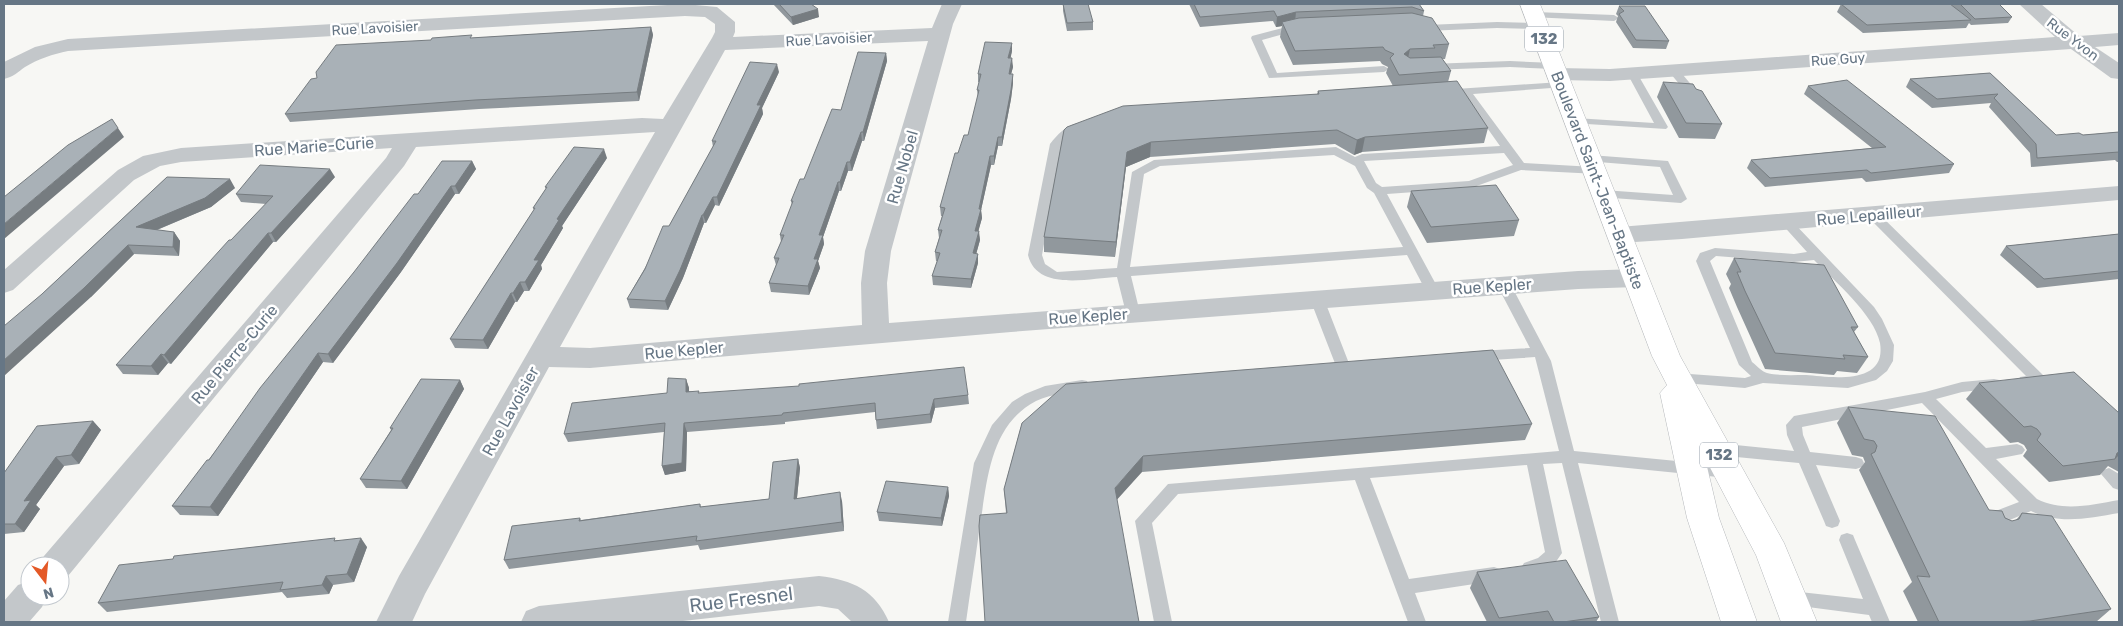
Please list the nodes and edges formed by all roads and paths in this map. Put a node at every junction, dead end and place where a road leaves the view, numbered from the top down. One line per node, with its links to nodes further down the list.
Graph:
1 (952, 4): 7 (street, Rue Nobel)
2 (2028, 4): 9 (street, Rue Yvon)
3 (1534, 15): 4 (lane); 5 (lane); 17 (highway, Boulevard Saint-Jean-Baptiste / 132)
4 (1614, 18)
5 (1410, 22)
6 (1305, 27): 12 (lane)
7 (941, 34): 10 (street, Rue Lavoisier); 44 (street, Rue Nobel)
8 (2119, 40): 9 (street, Rue Guy)
9 (2076, 43): 13 (street, Rue Guy); 16 (street, Rue Yvon)
10 (718, 44): 14 (street, Rue Lavoisier); 23 (street, Rue Lavoisier)
11 (1416, 68): 17 (lane)
12 (1384, 69)
13 (1674, 70): 15 (street, Rue Guy); 20 (lane)
14 (4, 73)
15 (1632, 73): 17 (street, Rue Guy); 22 (lane)
16 (2119, 73)
17 (1558, 75): 18 (lane); 22 (highway, Boulevard Saint-Jean-Baptiste / 132)
18 (1465, 90): 19 (lane); 25 (lane)
19 (1437, 92)
20 (1700, 101)
21 (1091, 121): 37 (lane)
22 (1575, 121): 27 (highway, Boulevard Saint-Jean-Baptiste / 132)
23 (670, 126): 24 (street, Rue Marie-Curie); 46 (street, Rue Lavoisier)
24 (408, 140): 39 (street, Rue Marie-Curie); 66 (street, Rue Pierre-Curie)
25 (1508, 149): 26 (lane); 28 (lane)
26 (1355, 161): 29 (lane); 37 (lane)
27 (1592, 165): 28 (lane); 31 (highway, Boulevard Saint-Jean-Baptiste / 132); 31 (lane)
28 (1520, 166): 29 (lane)
29 (1379, 191): 35 (lane)
30 (2119, 193): 32 (street, Rue Lepailleur)
31 (1603, 194): 34 (highway, Boulevard Saint-Jean-Baptiste / 132)
32 (1872, 214): 33 (street, Rue Lepailleur); 52 (lane)
33 (1786, 222): 34 (street, Rue Lepailleur); 36 (lane)
34 (1619, 235): 38 (highway, Boulevard Saint-Jean-Baptiste / 132)
35 (1411, 251): 37 (lane); 41 (lane)
36 (1818, 255): 50 (lane); 50 (lane)
37 (1123, 272): 43 (lane)
38 (1636, 278): 40 (street, Rue Kepler); 49 (highway, Boulevard Saint-Jean-Baptiste / 132)
39 (4, 284)
40 (1504, 285): 41 (street, Rue Kepler); 45 (lane)
41 (1432, 290): 42 (street, Rue Kepler)
42 (1317, 299): 43 (street, Rue Kepler); 48 (lane)
43 (1133, 313): 44 (street, Rue Kepler)
44 (876, 334): 46 (street, Rue Kepler)
45 (1539, 352): 47 (lane); 55 (lane)
46 (540, 357): 72 (street, Rue Lavoisier)
47 (1463, 358)
48 (1326, 368)
49 (1672, 371): 50 (lane); 58 (highway, Boulevard Saint-Jean-Baptiste / 132)
50 (1763, 378)
51 (1094, 384): 75 (lane)
52 (1925, 397): 54 (lane); 56 (lane)
53 (2017, 450): 54 (lane)
54 (1981, 455): 61 (lane)
55 (1568, 456): 57 (lane); 58 (lane); 78 (lane)
56 (1805, 458): 58 (lane); 59 (lane); 63 (lane)
57 (1534, 459): 60 (lane); 67 (lane)
58 (1706, 459): 69 (highway, Boulevard Saint-Jean-Baptiste / 132); 79 (highway, Boulevard Saint-Jean-Baptiste / 132)
59 (1856, 463)
60 (1360, 473): 67 (lane); 76 (lane)
61 (2030, 504): 62 (lane); 64 (lane)
62 (2119, 507)
63 (1832, 521)
64 (1998, 528)
65 (1847, 540): 70 (lane)
66 (64, 556)
67 (1404, 587): 77 (lane)
68 (22, 606): 71 (street)
69 (1794, 611): 70 (lane)
70 (1878, 615)
71 (8, 622)
72 (394, 622)
73 (538, 622): 74 (street, Rue Fresnel)
74 (871, 622)
75 (957, 622)
76 (1163, 622)
77 (1417, 622)
78 (1610, 622)
79 (1739, 622)

